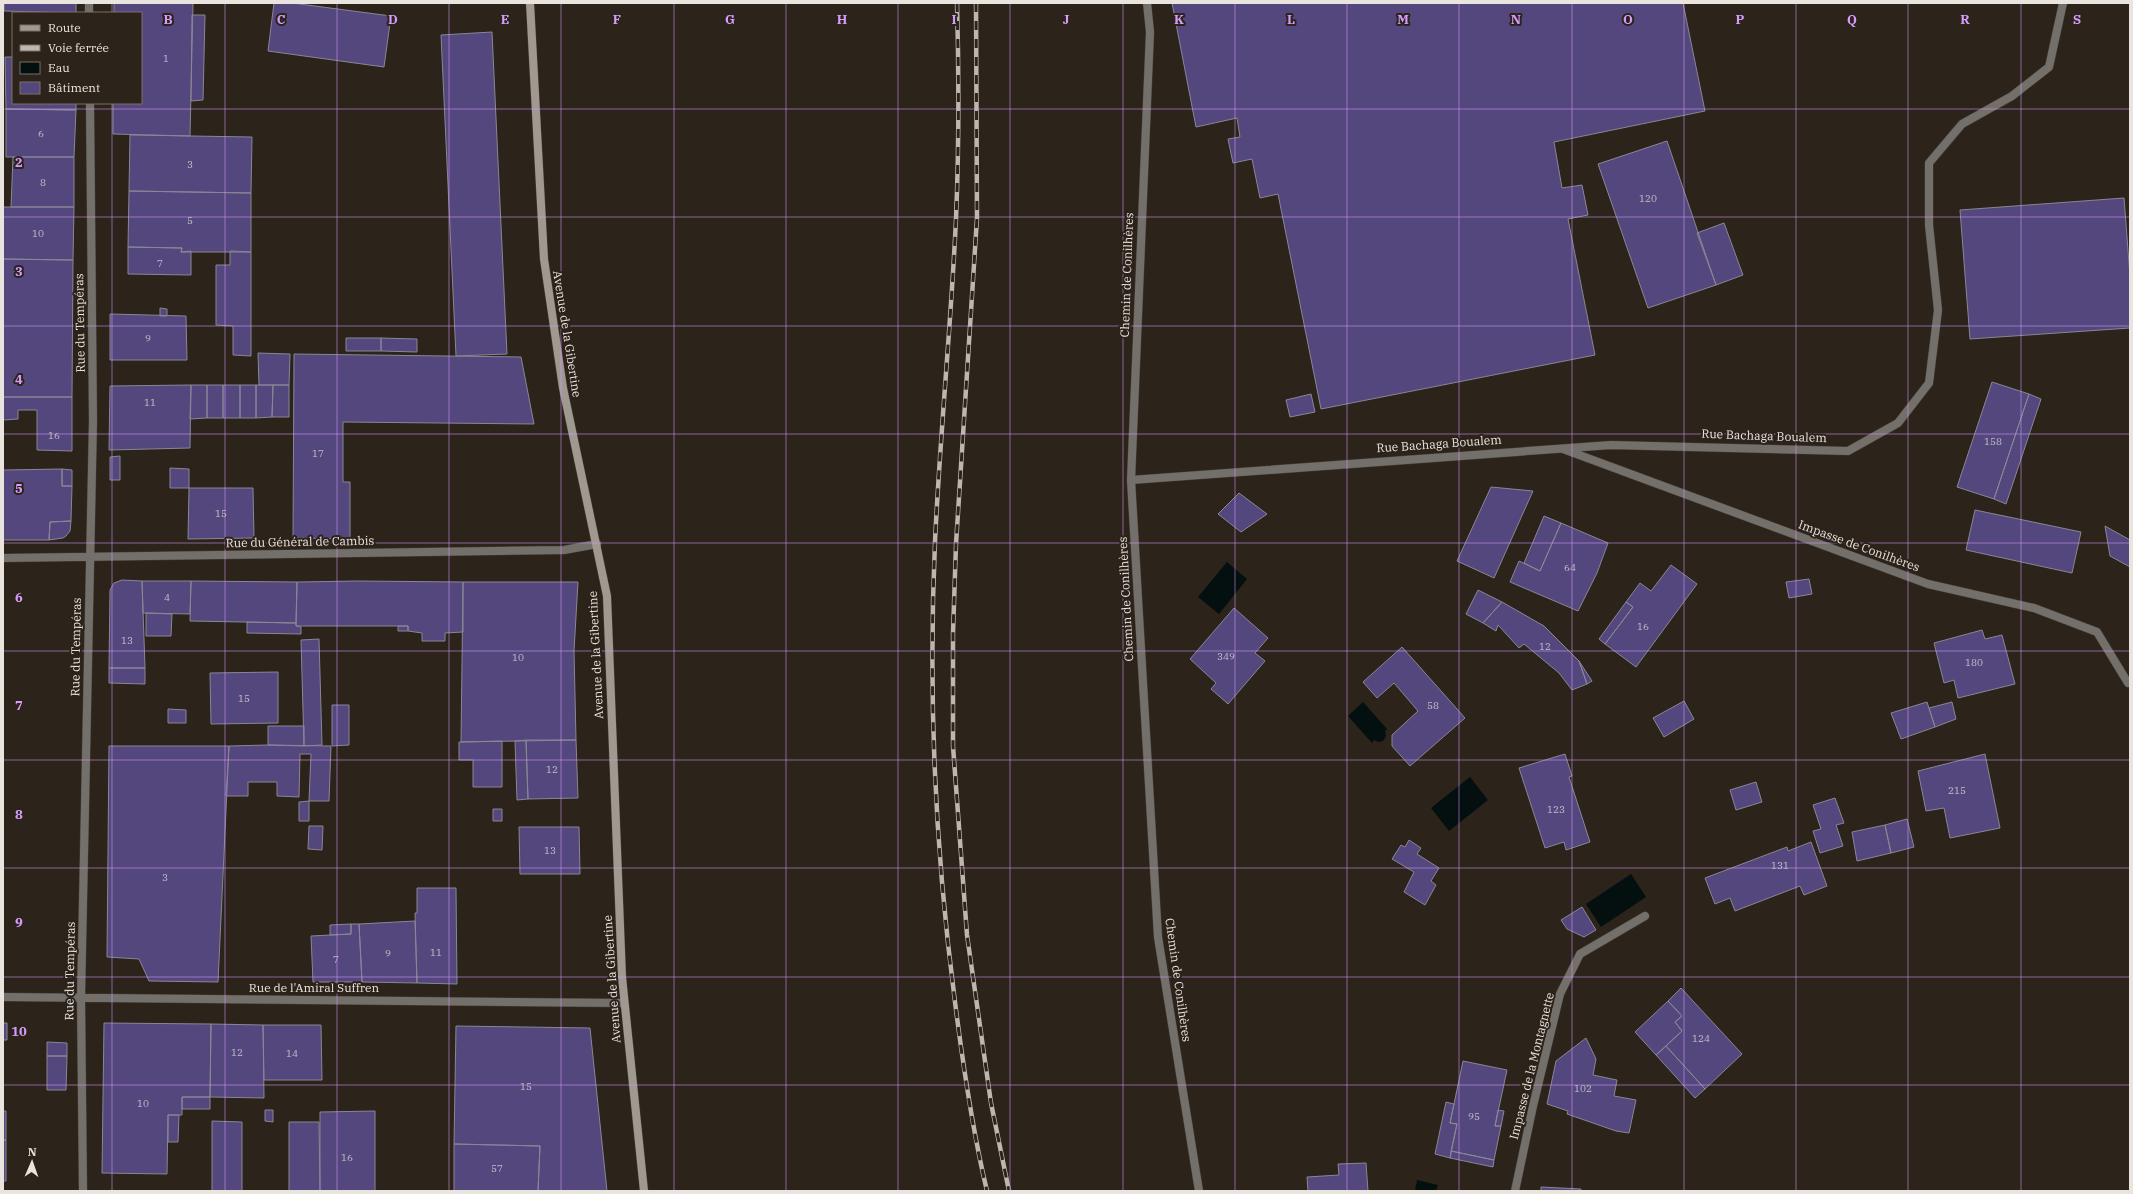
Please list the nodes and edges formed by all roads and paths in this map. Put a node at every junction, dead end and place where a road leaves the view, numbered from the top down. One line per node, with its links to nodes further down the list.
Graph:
1 (530, 3): 7 (main road, Avenue de la Gibertine)
2 (1147, 3): 6 (street, Chemin de Conilhères)
3 (2063, 3): 5 (street, Rue Bachaga Boualem)
4 (90, 104): 9 (street, Rue du Tempéras)
5 (1561, 448): 6 (street, Rue Bachaga Boualem); 10 (street, Impasse de Conilhères)
6 (1131, 480): 17 (street, Chemin de Conilhères)
7 (597, 544): 9 (street, Rue du Général de Cambis); 14 (main road, Avenue de la Gibertine)
8 (3, 558): 9 (street, Rue du Général de Cambis)
9 (90, 558): 13 (street, Rue du Tempéras)
10 (2128, 683)
11 (1645, 916): 18 (street, Impasse de la Montagnette)
12 (3, 997): 13 (street, Rue de l'Amiral Suffren)
13 (81, 998): 14 (street, Rue de l'Amiral Suffren); 15 (street, Rue du Tempéras)
14 (624, 1003): 16 (main road, Avenue de la Gibertine)
15 (84, 1191)
16 (644, 1191)
17 (1199, 1191)
18 (1515, 1191)

